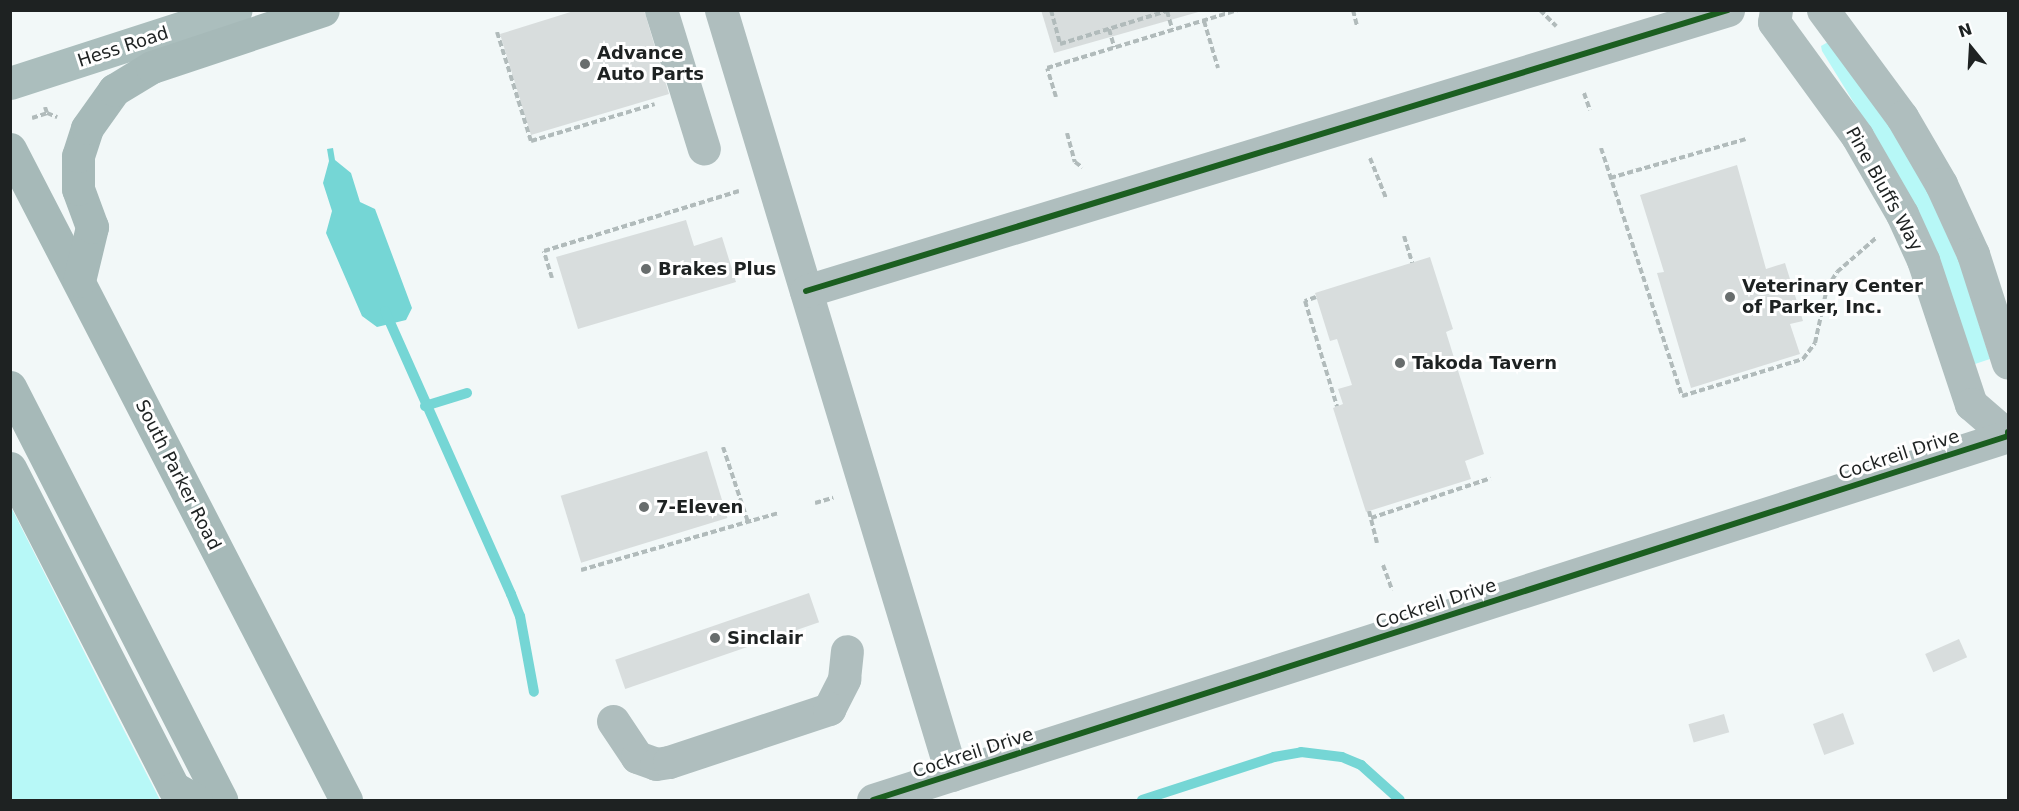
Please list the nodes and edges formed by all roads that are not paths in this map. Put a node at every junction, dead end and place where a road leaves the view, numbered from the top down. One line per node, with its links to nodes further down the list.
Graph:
1 (236, 10): 8 (main road, Hess Road)
2 (323, 10): 11 (highway)
3 (661, 10): 10 (street)
4 (721, 10): 12 (street)
5 (1728, 10): 12 (street)
6 (1776, 10): 15 (street, Pine Bluffs Way)
7 (1823, 10): 13 (street)
8 (10, 83)
9 (10, 149): 11 (highway, South Parker Road)
10 (704, 149)
11 (79, 281): 22 (highway, South Parker Road)
12 (806, 291): 19 (street)
13 (2008, 363)
14 (10, 387): 21 (highway)
15 (2008, 434): 19 (street, Cockreil Drive)
16 (10, 468): 20 (highway)
17 (847, 651): 18 (street)
18 (613, 721)
19 (952, 775): 23 (street, Cockreil Drive)
20 (196, 801)
21 (221, 801)
22 (346, 801)
23 (873, 801)

